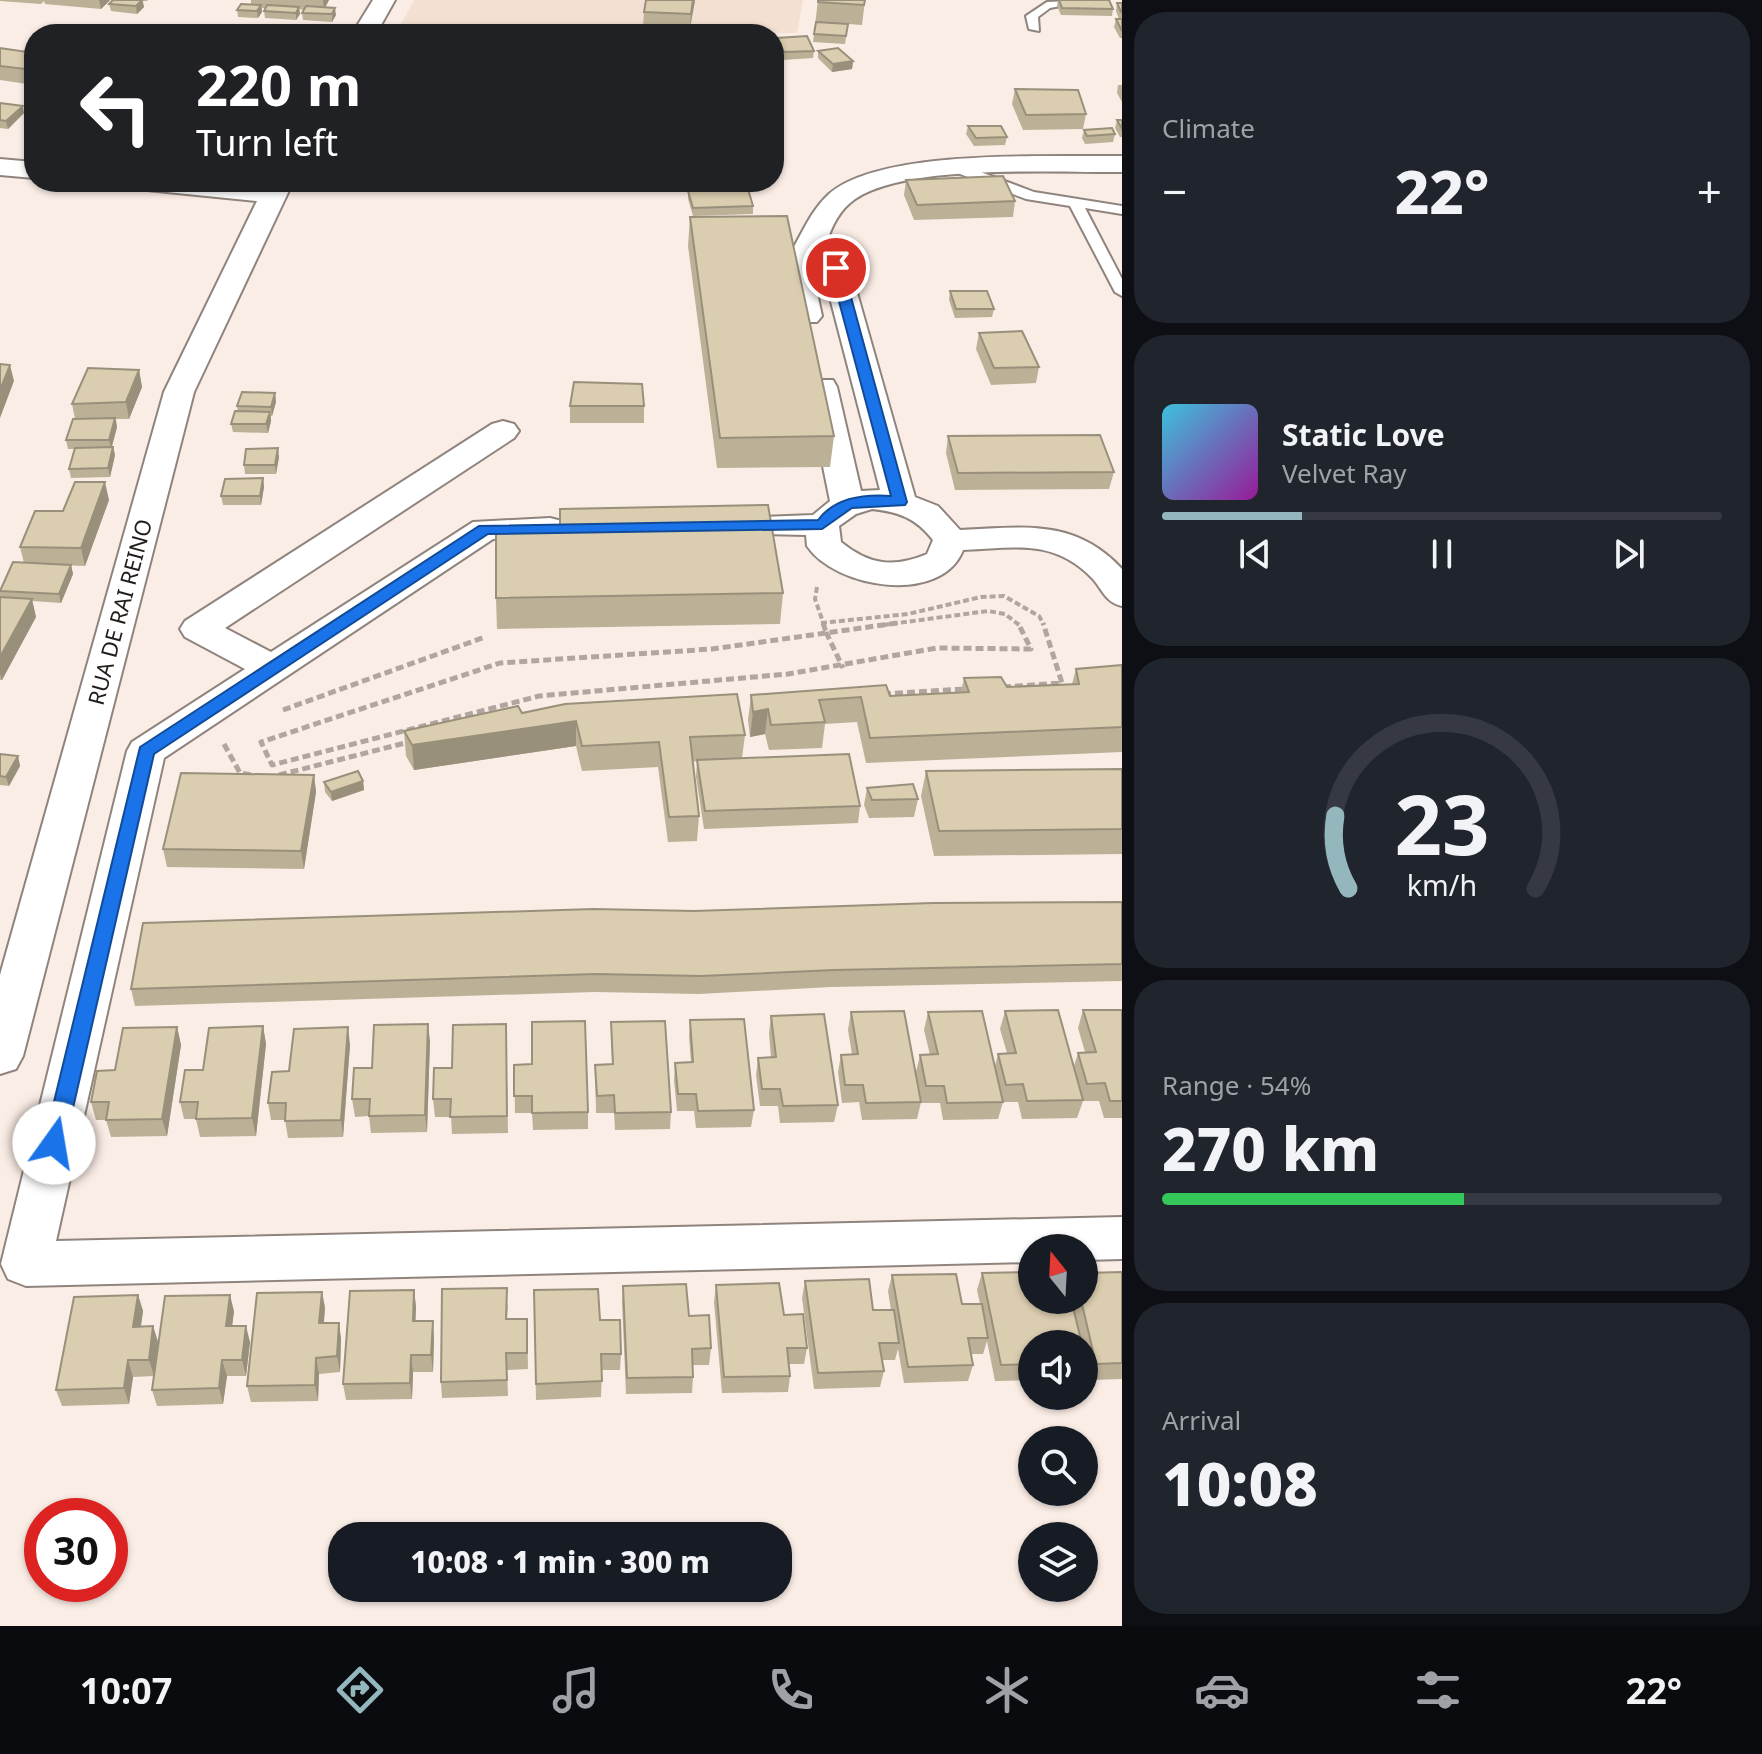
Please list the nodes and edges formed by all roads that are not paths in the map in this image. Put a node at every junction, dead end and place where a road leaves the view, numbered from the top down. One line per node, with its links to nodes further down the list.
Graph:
1 (384, 0): 3 (street)
2 (1087, 0): 4 (lane)
3 (370, 24)
4 (1035, 29)
5 (1122, 164): 7 (street)
6 (0, 167): 8 (street)
7 (957, 168): 10 (lane); 12 (street)
8 (24, 169)
9 (274, 192): 22 (street, RUA DE RAI REINO)
10 (1075, 203): 11 (lane); 13 (lane)
11 (1122, 210)
12 (811, 247): 15 (street); 16 (street)
13 (1122, 292)
14 (503, 431): 21 (street)
15 (900, 502): 16 (street); 19 (street)
16 (835, 514): 17 (street); 19 (street)
17 (684, 526)
18 (592, 528): 21 (street)
19 (950, 540): 20 (street)
20 (1122, 595)
21 (273, 668): 23 (street)
22 (0, 1056)
23 (1122, 1238)

